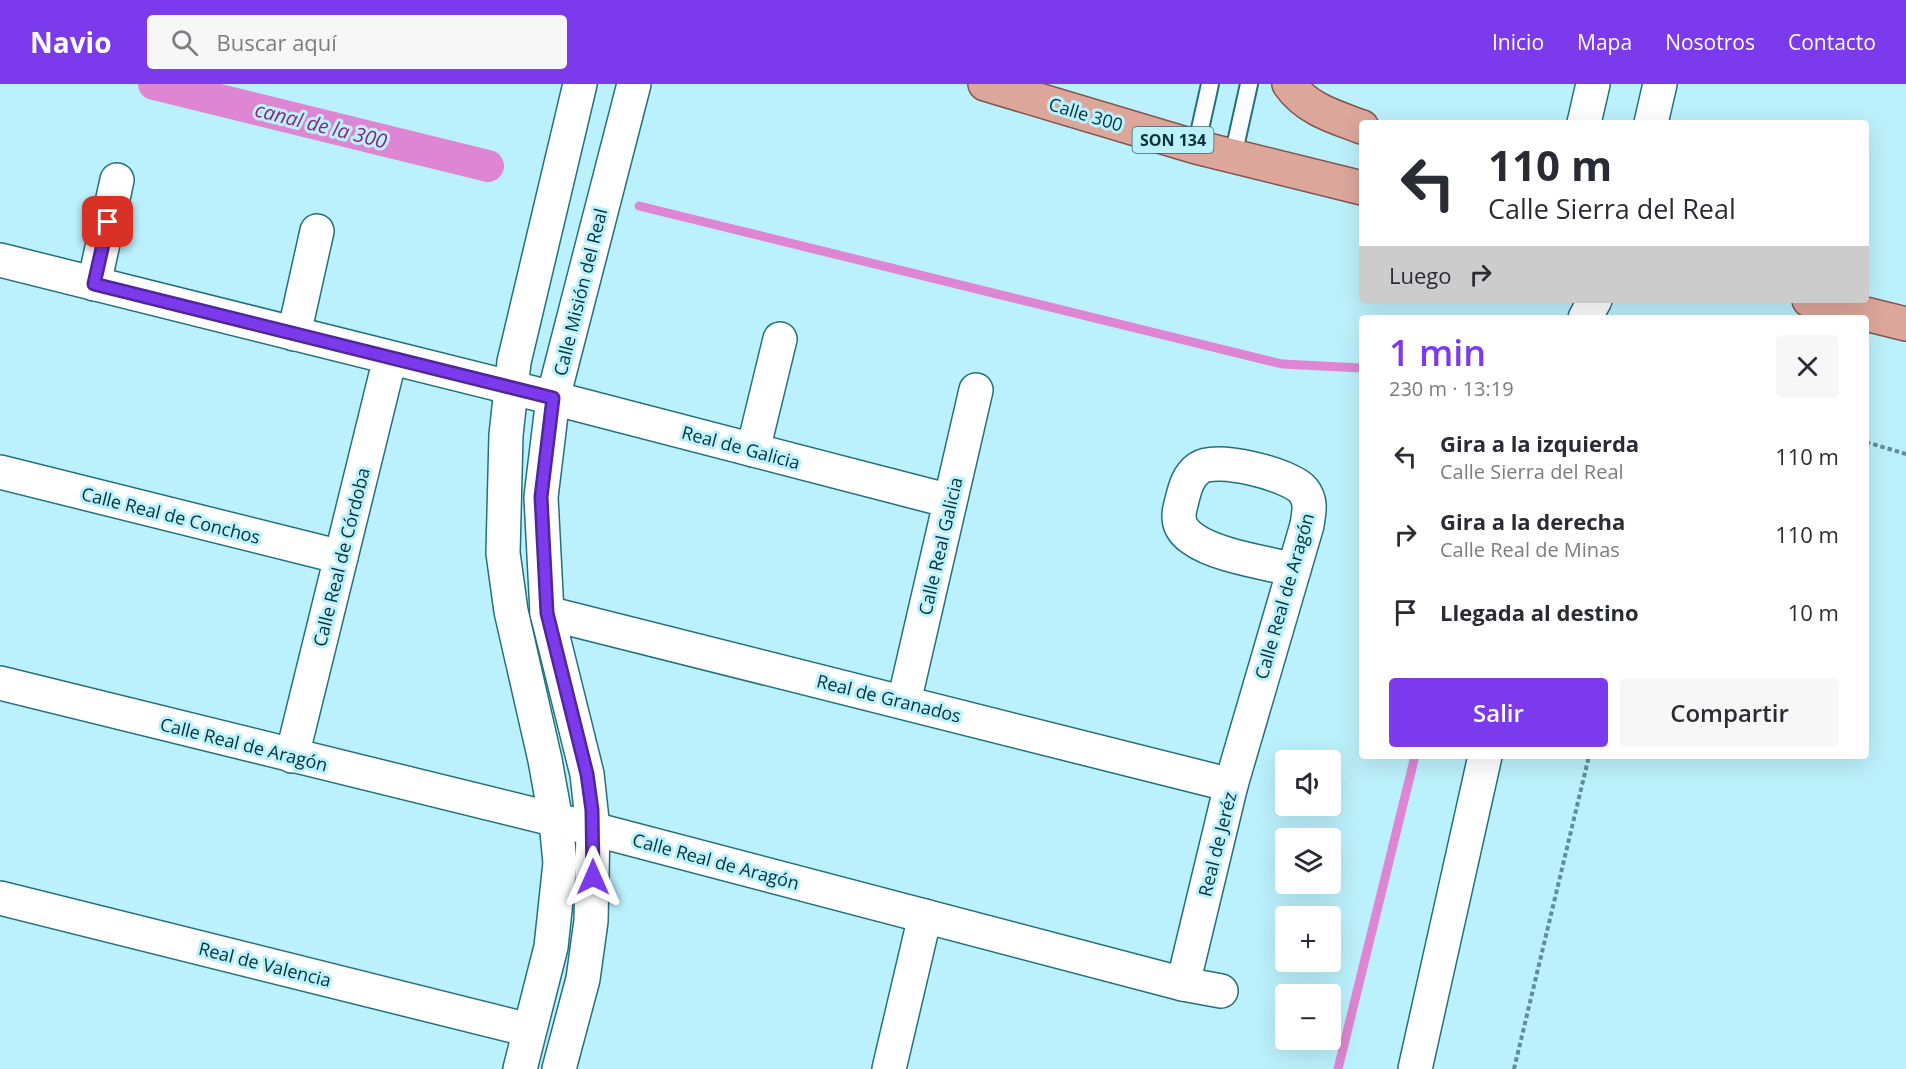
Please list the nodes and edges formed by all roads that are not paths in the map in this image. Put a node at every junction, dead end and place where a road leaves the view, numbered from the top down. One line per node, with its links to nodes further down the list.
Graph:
1 (580, 84): 25 (street, Calle Misión del Real)
2 (634, 84): 25 (street, Calle Misión del Real)
3 (985, 84): 12 (main road, Calle 300 / SON 134)
4 (1210, 84): 12 (lane)
5 (1249, 84): 13 (lane)
6 (1289, 84): 11 (main road)
7 (1593, 84): 9 (street)
8 (1660, 84): 10 (street)
9 (1585, 120)
10 (1652, 120)
11 (1359, 126)
12 (1196, 147): 13 (main road, Calle 300 / SON 134)
13 (1233, 156): 15 (main road, Calle 300 / SON 134)
14 (117, 180): 18 (street)
15 (1359, 187)
16 (317, 231): 21 (street)
17 (0, 260): 18 (street, Real de Galicia)
18 (94, 284): 21 (street, Real de Galicia)
19 (1821, 303): 20 (main road)
20 (1906, 324)
21 (294, 334): 23 (street, Real de Galicia)
22 (780, 339): 26 (street)
23 (390, 358): 25 (street, Real de Galicia); 29 (street, Calle Real de Córdoba)
24 (976, 390): 28 (street, Calle Real Galicia)
25 (531, 393): 26 (street, Real de Galicia); 31 (street, Calle Misión del Real); 38 (street, Calle Misión del Real)
26 (753, 450): 28 (street, Real de Galicia)
27 (0, 472): 29 (street, Calle Real de Conchos)
28 (950, 501): 33 (street, Calle Real Galicia)
29 (341, 557): 35 (street, Calle Real de Córdoba)
30 (1293, 570): 30 (street, Calle Real de Aragón); 34 (street, Calle Real de Aragón)
31 (547, 613): 33 (street, Real de Granados); 39 (street, Calle Misión del Real)
32 (0, 683): 35 (street, Calle Real de Aragón)
33 (904, 702): 37 (street, Real de Granados)
34 (1253, 704): 37 (street, Real de Jeréz)
35 (292, 756): 38 (street, Calle Real de Aragón)
36 (1484, 759): 48 (street)
37 (1231, 785): 42 (street, Real de Jeréz)
38 (556, 821): 39 (street, Calle Real de Aragón); 44 (street, Calle Misión del Real)
39 (593, 829): 41 (street, Calle Real de Aragón); 46 (street, Calle Misión del Real)
40 (0, 898): 44 (street, Real de Valencia)
41 (925, 916): 42 (street, Calle Real de Aragón); 47 (street)
42 (1183, 984): 43 (street, Calle Real de Aragón)
43 (1221, 991)
44 (530, 1030): 45 (street, Calle Misión del Real)
45 (520, 1069)
46 (559, 1069)
47 (889, 1069)
48 (1415, 1069)

